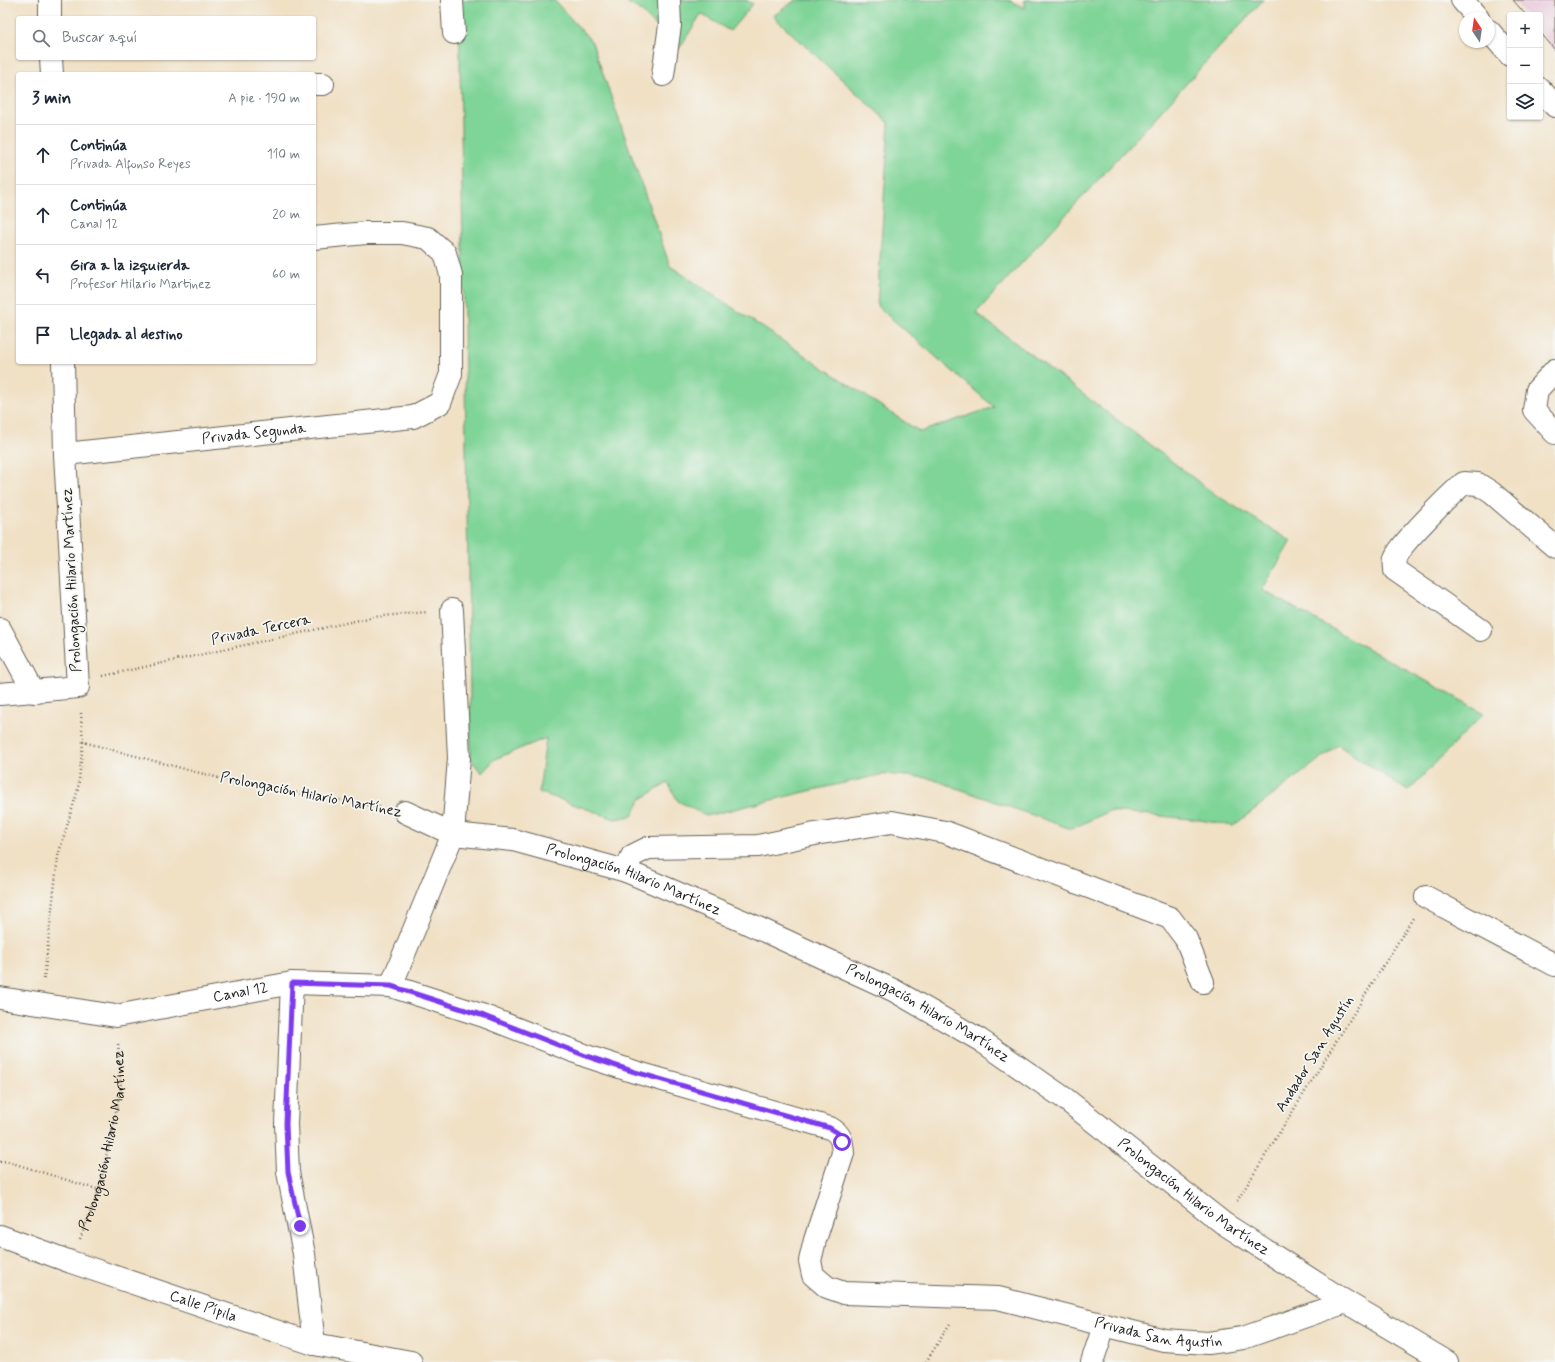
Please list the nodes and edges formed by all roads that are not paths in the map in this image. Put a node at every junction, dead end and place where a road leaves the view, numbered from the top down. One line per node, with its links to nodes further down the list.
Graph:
1 (50, 0): 6 (street)
2 (452, 0): 7 (street)
3 (668, 0): 12 (street)
4 (1462, 0): 5 (street)
5 (1473, 12)
6 (50, 16)
7 (454, 33)
8 (1495, 38): 9 (street)
9 (1507, 52)
10 (51, 60): 11 (street)
11 (52, 72)
12 (663, 75)
13 (1543, 92): 14 (street)
14 (1555, 106)
15 (316, 238): 19 (street, Privada Segunda)
16 (63, 364): 19 (street, Prolongación Hilario Martínez)
17 (1555, 370): 18 (street)
18 (1555, 433)
19 (65, 454): 24 (street, Prolongación Hilario Martínez)
20 (1555, 547): 23 (street)
21 (452, 610): 27 (street)
22 (0, 629): 24 (street)
23 (1481, 630)
24 (34, 692): 25 (street)
25 (0, 694)
26 (405, 812): 27 (street, Prolongación Hilario Martínez)
27 (453, 834): 28 (street, Prolongación Hilario Martínez); 33 (street)
28 (626, 872): 31 (street); 37 (street, Prolongación Hilario Martínez)
29 (1426, 897): 30 (street)
30 (1555, 965)
31 (1203, 982)
32 (292, 983): 33 (street, Canal 12); 34 (street, Canal 12); 39 (street)
33 (391, 986): 35 (street, Canal 12)
34 (0, 998)
35 (842, 1142): 38 (street, Privada San Agustín)
36 (0, 1236): 39 (street, Calle Pípila)
37 (1346, 1302): 38 (street, Privada San Agustín); 42 (street, Prolongación Hilario Martínez)
38 (1104, 1326): 41 (street)
39 (314, 1344): 40 (street, Calle Pípila)
40 (411, 1362)
41 (1092, 1362)
42 (1447, 1362)

